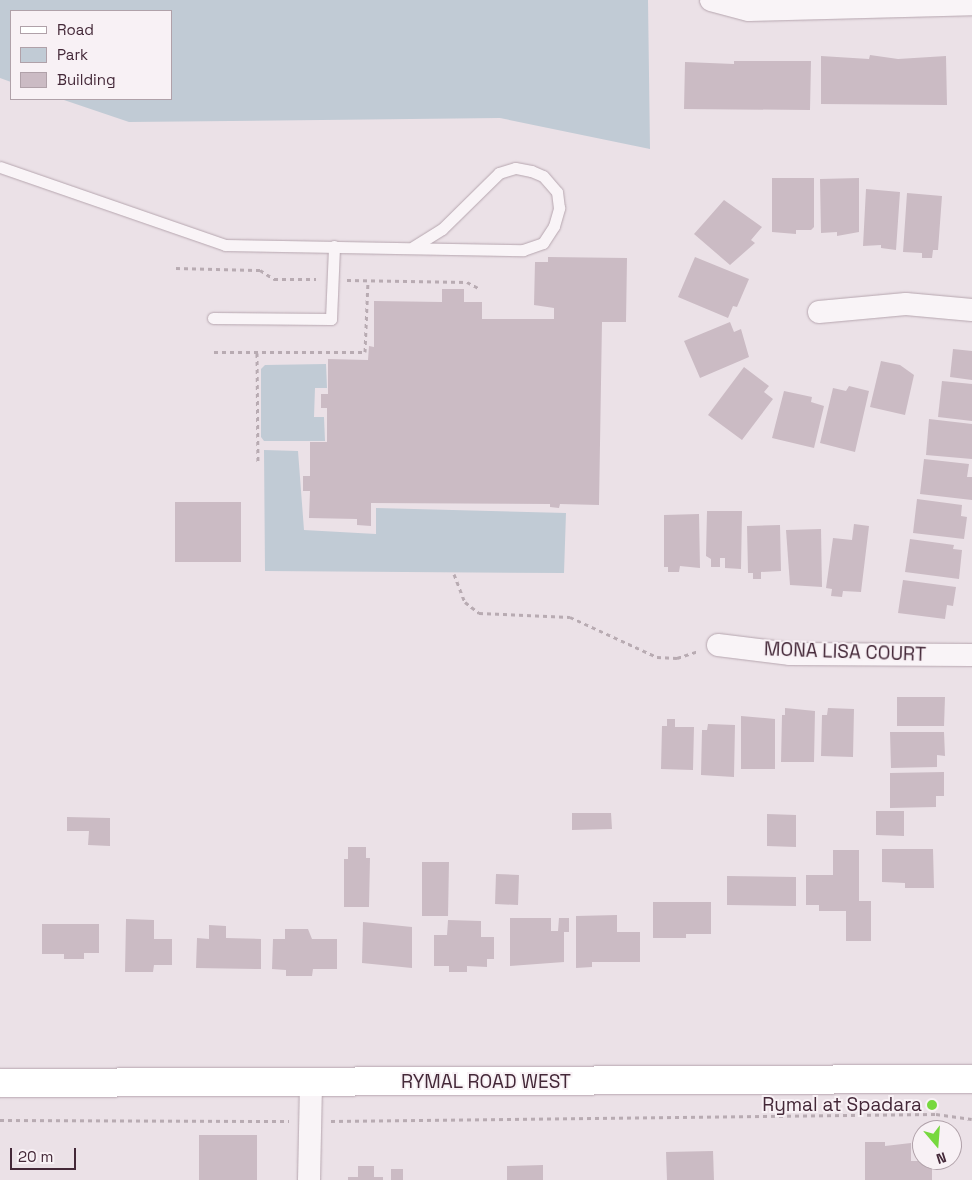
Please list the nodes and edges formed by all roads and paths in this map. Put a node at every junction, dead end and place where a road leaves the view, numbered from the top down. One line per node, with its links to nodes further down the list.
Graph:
1 (711, 0): 2 (street)
2 (800, 4): 3 (street)
3 (972, 4)
4 (0, 166): 5 (lane)
5 (334, 246): 6 (lane); 10 (lane)
6 (413, 247): 6 (lane)
7 (368, 280): 12 (path)
8 (972, 310): 9 (street)
9 (819, 312)
10 (213, 318)
11 (214, 352): 12 (path)
12 (257, 353): 13 (path)
13 (258, 463)
14 (454, 574): 15 (path)
15 (718, 645): 16 (street, MONA LISA COURT)
16 (972, 655)
17 (972, 1079): 19 (main road, RYMAL ROAD WEST)
18 (0, 1083): 19 (main road, RYMAL ROAD WEST)
19 (312, 1083): 22 (street)
20 (972, 1119): 22 (path)
21 (0, 1120): 22 (path)
22 (308, 1121): 23 (street)
23 (309, 1180)

